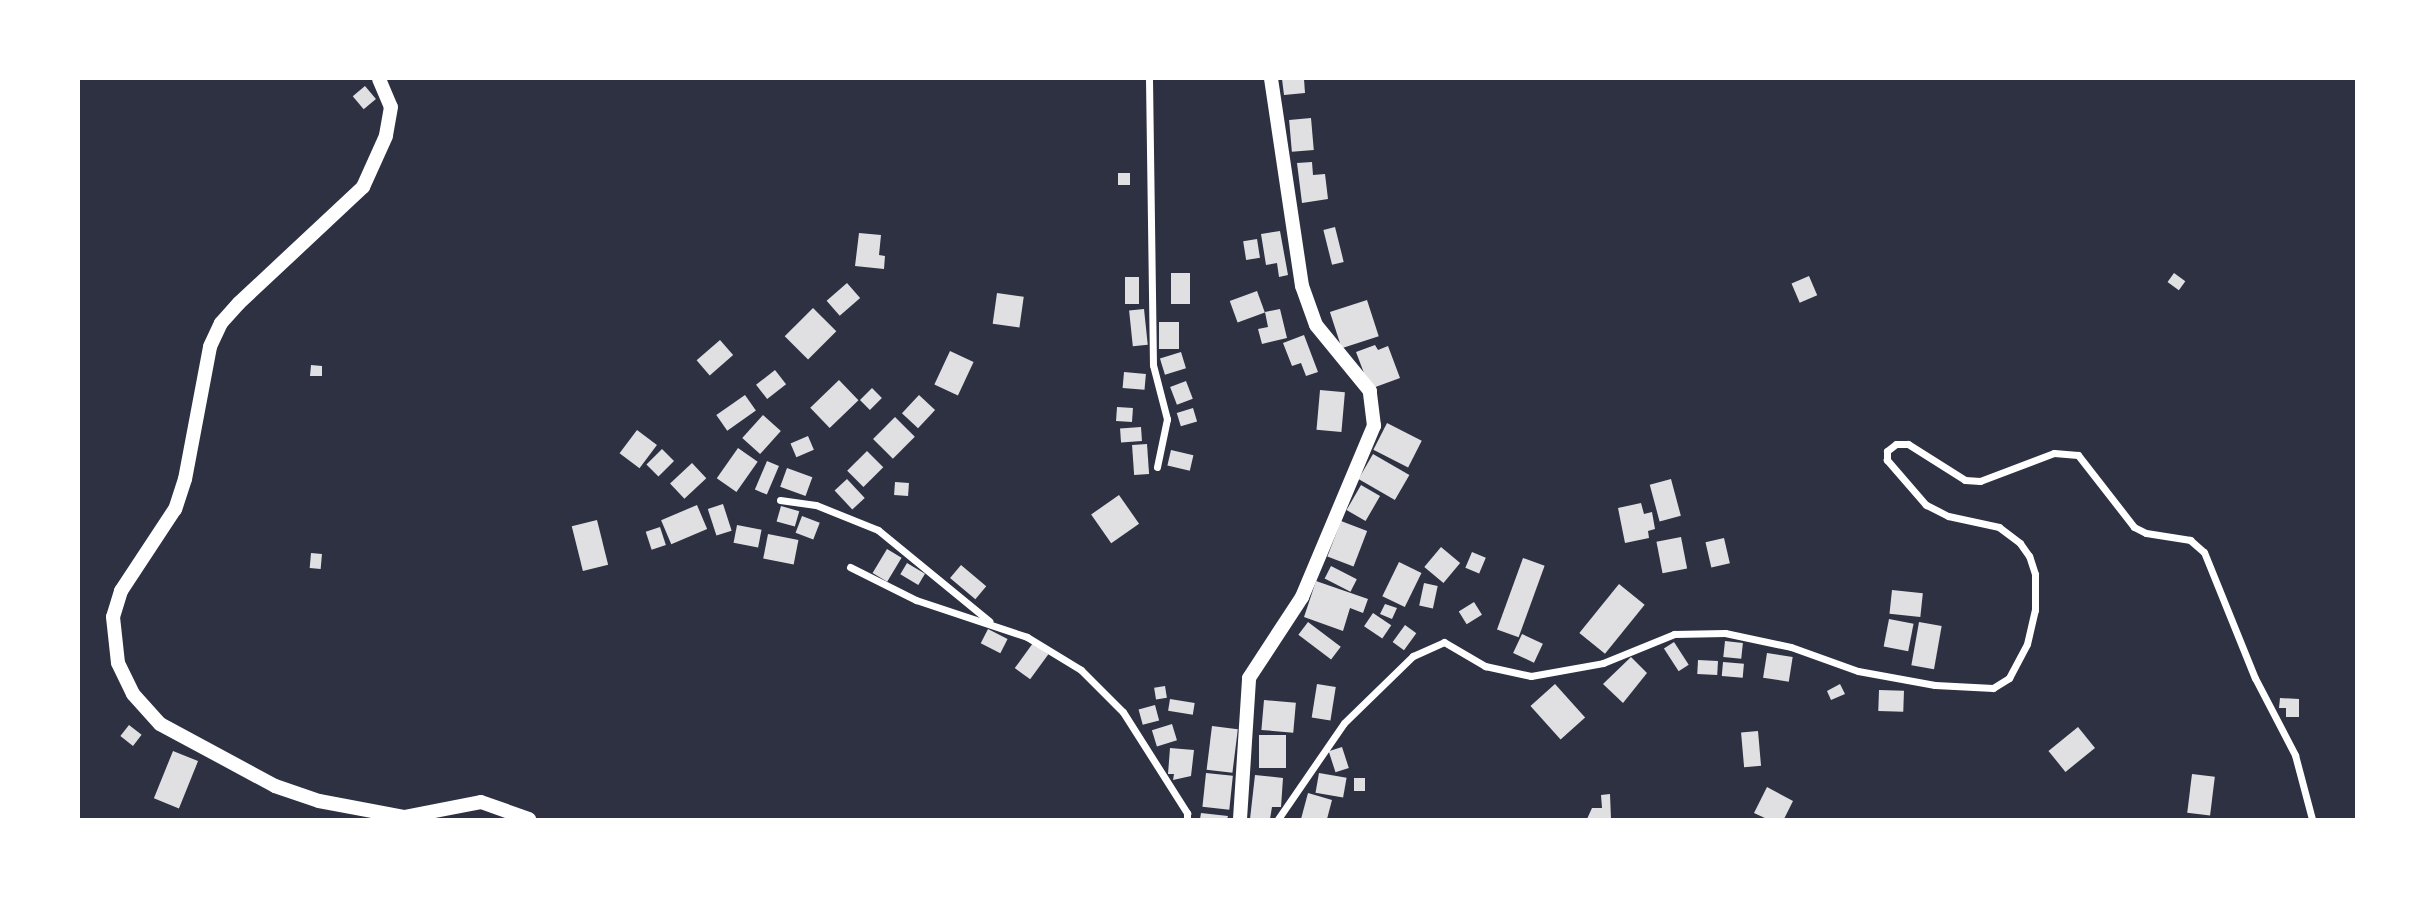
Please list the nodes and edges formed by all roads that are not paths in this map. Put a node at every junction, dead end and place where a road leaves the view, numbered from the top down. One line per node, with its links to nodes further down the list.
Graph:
1 (379, 79): 8 (main road)
2 (1149, 79): 4 (street)
3 (1271, 79): 10 (main road)
4 (1157, 467)
5 (780, 500): 7 (street)
6 (850, 567): 7 (street)
7 (992, 624): 9 (street)
8 (529, 819)
9 (1187, 819)
10 (1240, 819)
11 (1278, 819): 12 (street)
12 (2312, 819)

